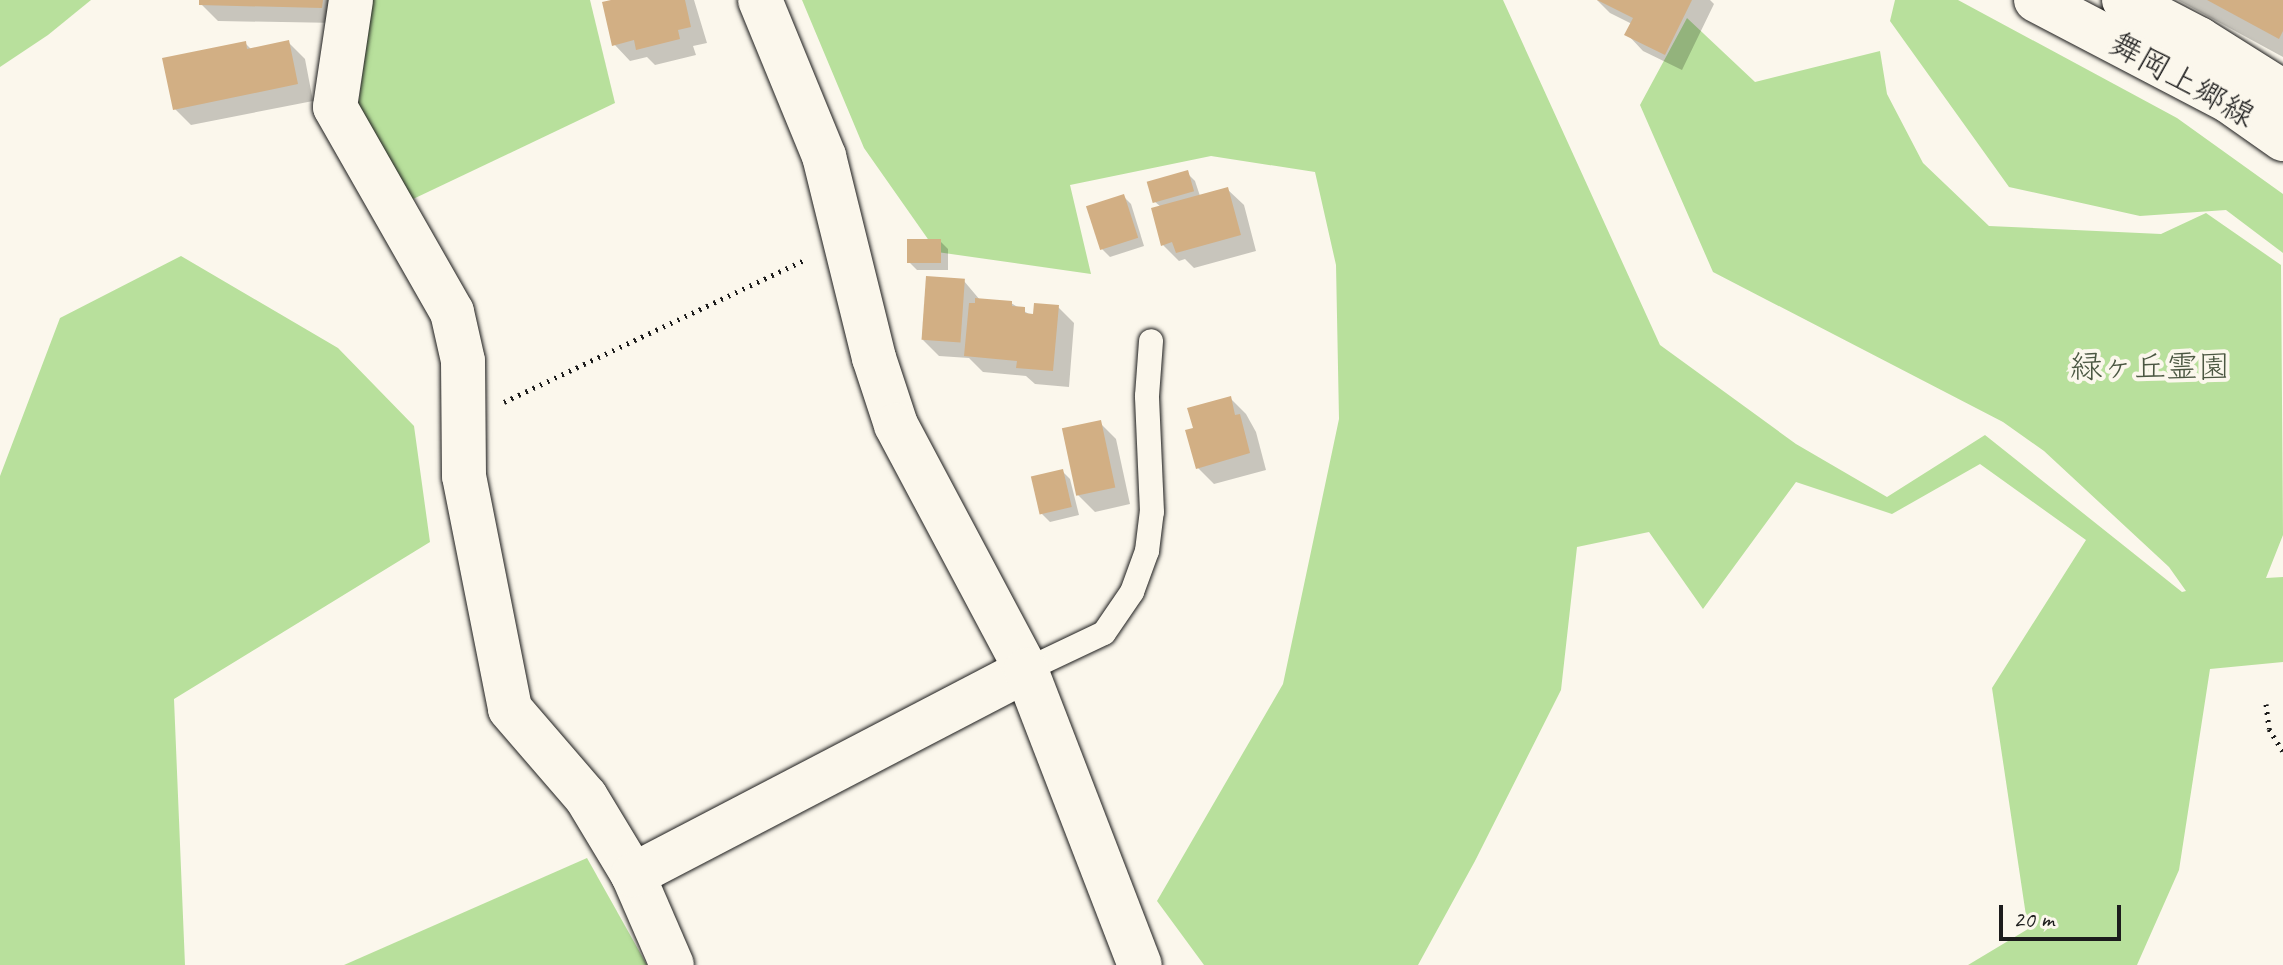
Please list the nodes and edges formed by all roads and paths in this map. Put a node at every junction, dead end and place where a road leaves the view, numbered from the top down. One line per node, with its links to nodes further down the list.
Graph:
1 (351, 0): 9 (street)
2 (760, 0): 7 (street)
3 (2036, 0): 6 (street, 舞岡上郷線)
4 (2124, 0): 5 (street, 舞岡上郷線)
5 (2283, 92)
6 (2283, 139)
7 (847, 240): 9 (path); 10 (street)
8 (1151, 341): 10 (lane)
9 (464, 422): 13 (street)
10 (1026, 670): 13 (street); 15 (street)
11 (2266, 704): 12 (path)
12 (2283, 751)
13 (633, 875): 14 (street)
14 (672, 965)
15 (1140, 965)

